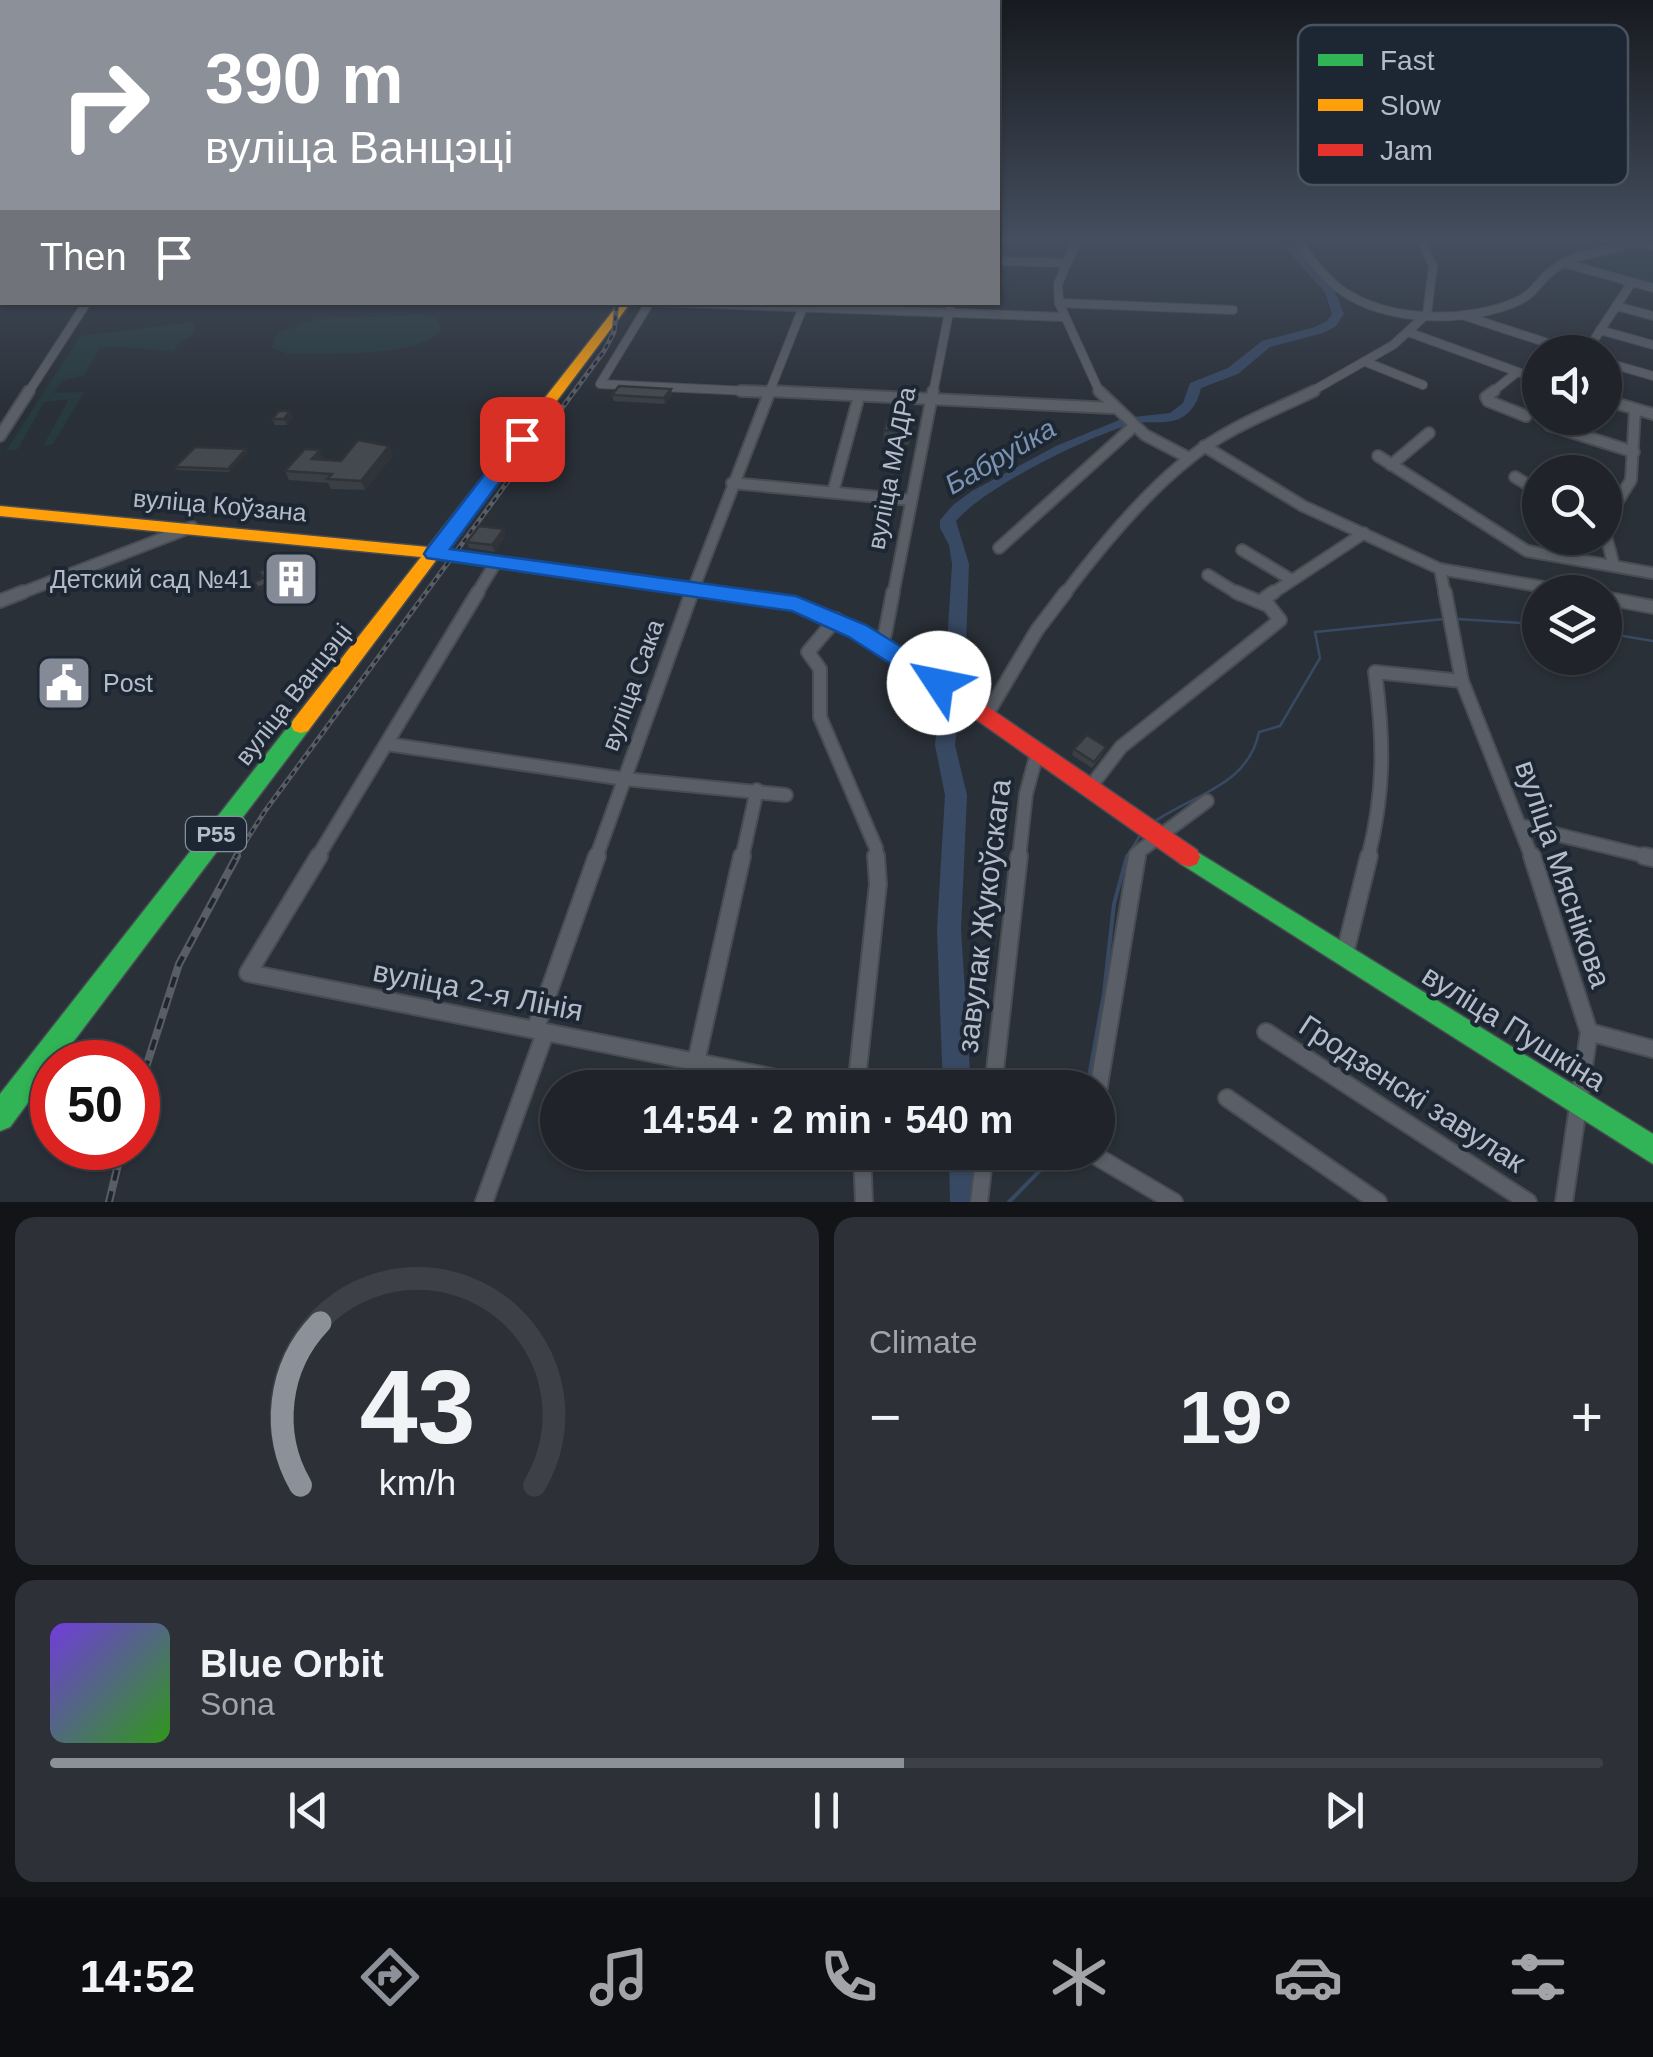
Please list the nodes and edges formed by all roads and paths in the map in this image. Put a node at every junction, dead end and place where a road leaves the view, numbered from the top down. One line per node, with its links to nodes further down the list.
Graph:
1 (1058, 294): 6 (street)
2 (1348, 294): 14 (street)
3 (1429, 294): 14 (street)
4 (1530, 294): 15 (street)
5 (1624, 294): 11 (street)
6 (1058, 303): 13 (street); 17 (street)
7 (84, 305): 40 (street)
8 (624, 305): 57 (main road, вуліца Ванцэці / Р55)
9 (649, 305): 29 (street)
10 (804, 305): 12 (street); 29 (street, вуліца Сака)
11 (1616, 306): 16 (street); 18 (street)
12 (949, 308): 17 (street); 31 (street, вуліца МАДРа)
13 (1233, 310)
14 (1427, 314): 15 (street); 19 (street)
15 (1462, 315): 20 (street)
16 (1653, 316)
17 (1064, 318): 33 (street)
18 (1600, 330): 21 (street); 22 (street)
19 (1408, 332): 23 (street); 25 (street)
20 (1523, 335)
21 (1597, 335)
22 (1653, 344)
23 (1366, 362): 28 (street); 41 (street)
24 (1622, 367): 27 (street)
25 (1516, 372): 26 (street); 35 (street)
26 (1522, 374)
27 (1653, 376)
28 (1423, 385)
29 (768, 392): 30 (street); 48 (street, вуліца Сака)
30 (859, 396): 31 (street); 49 (street)
31 (929, 401): 33 (street); 51 (street, вуліца МАДРа)
32 (1622, 405): 34 (street)
33 (1112, 408): 37 (street)
34 (1635, 409): 36 (street); 42 (street)
35 (1522, 414)
36 (1653, 414)
37 (1134, 426): 44 (street); 55 (street)
38 (1429, 434): 45 (street)
39 (1580, 435): 42 (street)
40 (0, 436)
41 (1204, 446): 44 (street); 54 (street)
42 (1634, 452): 50 (street)
43 (1378, 456): 45 (street)
44 (1188, 458): 74 (street)
45 (1391, 465): 60 (street)
46 (1514, 477): 47 (street)
47 (1522, 482)
48 (732, 483): 49 (street); 66 (street, вуліца Сака)
49 (833, 492): 51 (street)
50 (1622, 494)
51 (910, 500): 72 (street, вуліца МАДРа)
52 (0, 511): 53 (main road, вуліца Коўзана)
53 (193, 527): 57 (main road, вуліца Коўзана); 67 (street)
54 (1364, 533): 61 (street); 64 (street)
55 (998, 548)
56 (1242, 550): 64 (street)
57 (435, 554): 59 (main road, вуліца Пушкіна); 97 (main road, вуліца Ванцэці / Р55)
58 (1611, 555): 60 (street)
59 (496, 562): 66 (main road, вуліца Пушкіна); 75 (street)
60 (1614, 566): 62 (street)
61 (1440, 569): 65 (street); 73 (street, вуліца Мяснікова)
62 (1653, 574)
63 (1208, 575): 69 (street)
64 (1292, 580): 69 (street)
65 (1522, 583)
66 (692, 590): 71 (main road, вуліца Пушкіна); 77 (street, вуліца Сака)
67 (0, 601)
68 (1622, 601): 70 (street)
69 (1269, 606): 79 (street)
70 (1653, 607)
71 (836, 619): 72 (main road, вуліца Пушкіна); 92 (street)
72 (878, 642): 74 (main road, вуліца Пушкіна)
73 (1462, 681): 82 (street, вуліца Мяснікова); 85 (street)
74 (979, 710): 76 (main road, вуліца Пушкіна)
75 (387, 744): 77 (street); 86 (street, вуліца 2-я Лінія)
76 (1036, 753): 79 (main road, вуліца Пушкіна); 93 (street, завулак Жукоўскага)
77 (624, 779): 78 (street); 86 (street, вуліца Сака)
78 (757, 790): 80 (street); 90 (street)
79 (1088, 790): 83 (main road, вуліца Пушкіна)
80 (786, 795)
81 (1207, 801): 83 (street)
82 (1522, 826): 84 (street); 88 (street, вуліца Мяснікова)
83 (1150, 831): 85 (main road, вуліца Пушкіна); 94 (street)
84 (1653, 858)
85 (1345, 953): 96 (main road, вуліца Пушкіна)
86 (540, 1032): 90 (street, вуліца 2-я Лінія); 102 (street, вуліца Сака)
87 (1266, 1032): 107 (street, Гродзенскі завулак)
88 (1588, 1032): 89 (street); 96 (street, вуліца Мяснікова)
89 (1653, 1048)
90 (696, 1062): 91 (street, вуліца 2-я Лінія)
91 (736, 1070)
92 (858, 1070)
93 (994, 1070)
94 (1101, 1070)
95 (1227, 1098): 106 (street)
96 (1579, 1101): 98 (main road, вуліца Пушкіна); 108 (street, вуліца Мяснікова)
97 (0, 1117)
98 (1653, 1150)
99 (1115, 1167): 105 (street)
100 (863, 1170): 103 (street)
101 (983, 1170): 104 (street)
102 (484, 1202)
103 (864, 1202)
104 (980, 1202)
105 (1174, 1202)
106 (1378, 1202)
107 (1528, 1202)
108 (1564, 1202)

